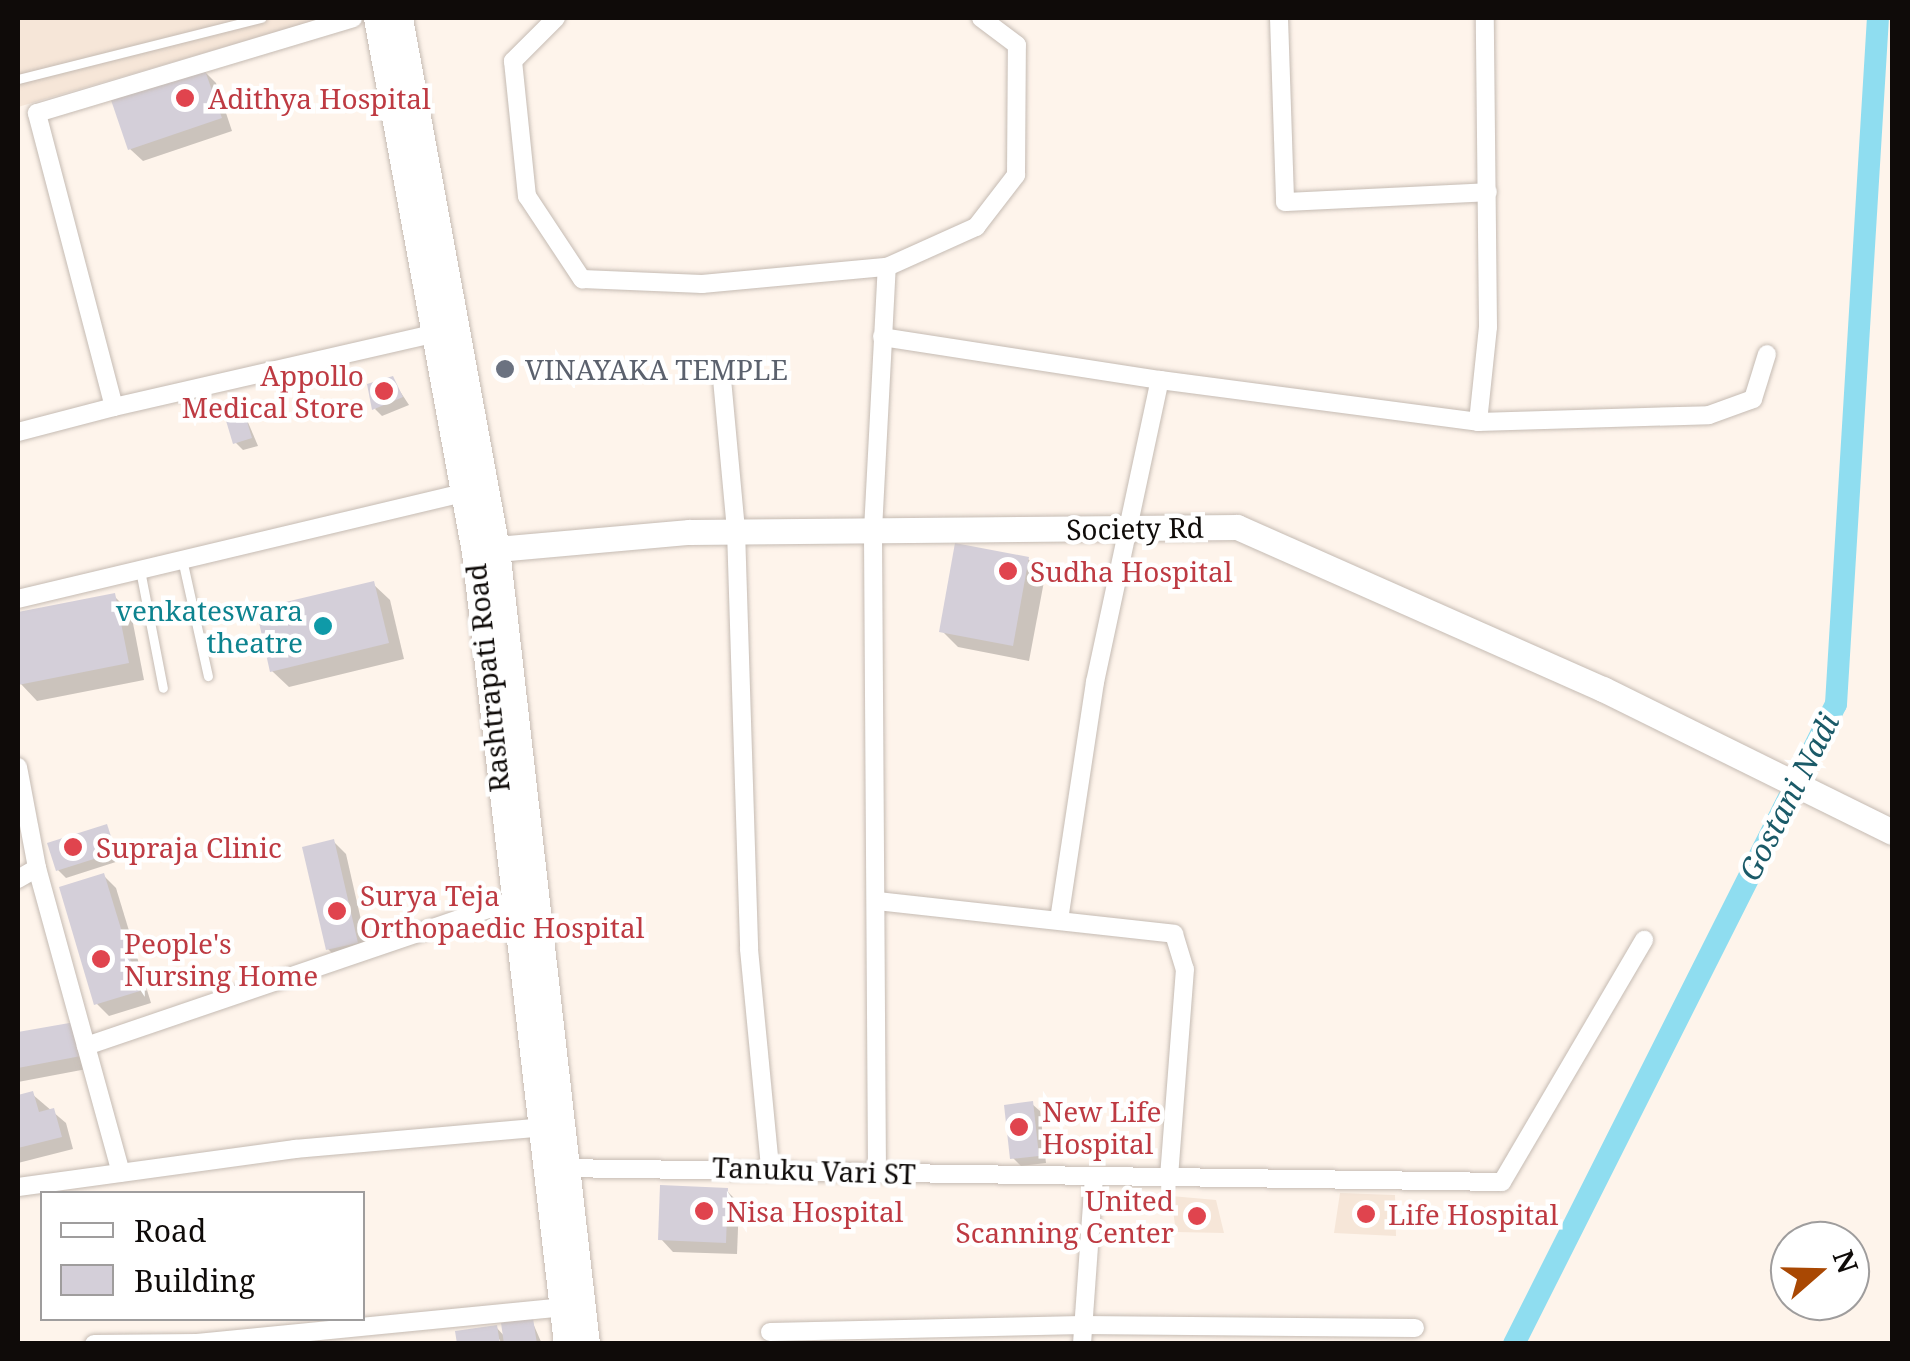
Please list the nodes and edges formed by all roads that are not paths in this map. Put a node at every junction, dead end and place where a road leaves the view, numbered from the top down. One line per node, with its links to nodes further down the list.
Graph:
1 (261, 18): 9 (lane)
2 (353, 18): 17 (street)
3 (376, 18): 12 (street, Rashtrapati Road)
4 (400, 18): 20 (street, Rashtrapati Road)
5 (556, 18): 11 (street)
6 (981, 18): 11 (street)
7 (1279, 18): 10 (street)
8 (1485, 18): 10 (street)
9 (18, 78)
10 (1488, 192): 18 (street)
11 (887, 268): 13 (street)
12 (436, 333): 17 (street); 20 (street, Rashtrapati Road)
13 (882, 337): 16 (street); 23 (street)
14 (1767, 354): 18 (street)
15 (722, 379): 22 (street)
16 (1160, 380): 18 (street); 21 (street)
17 (114, 407): 19 (street)
18 (1478, 422)
19 (18, 432)
20 (475, 490): 24 (street, Rashtrapati Road); 25 (street); 34 (street, Rashtrapati Road)
21 (1132, 528): 23 (street, Society Rd); 31 (street, Society Rd); 36 (street)
22 (736, 530): 23 (street, Society Rd); 24 (street, Society Rd); 40 (street)
23 (873, 530): 35 (street)
24 (497, 549): 39 (street, Rashtrapati Road)
25 (182, 560): 26 (street); 28 (lane)
26 (140, 570): 27 (street); 29 (lane)
27 (18, 599)
28 (208, 676)
29 (163, 688)
30 (18, 767): 32 (street)
31 (1892, 832)
32 (38, 868): 33 (street); 38 (street)
33 (18, 879)
34 (513, 900): 38 (street); 39 (street, Rashtrapati Road)
35 (878, 900): 36 (street); 42 (street)
36 (1059, 920): 45 (street)
37 (1644, 940): 45 (street, Tanuku Vari ST)
38 (86, 1046): 43 (street)
39 (549, 1127): 41 (street, Rashtrapati Road); 43 (street)
40 (770, 1166): 41 (street, Tanuku Vari ST); 42 (street, Tanuku Vari ST)
41 (554, 1168): 47 (street, Rashtrapati Road); 55 (street, Rashtrapati Road)
42 (877, 1172): 44 (street, Tanuku Vari ST)
43 (120, 1173): 46 (street)
44 (1094, 1177): 45 (street, Tanuku Vari ST); 50 (street)
45 (1170, 1178)
46 (18, 1187)
47 (562, 1308): 53 (street); 54 (street, Rashtrapati Road)
48 (1415, 1328): 51 (street)
49 (770, 1332): 52 (street)
50 (1082, 1334): 51 (street); 52 (street)
51 (1271, 1335)
52 (833, 1337)
53 (94, 1344)
54 (566, 1344)
55 (586, 1344)

